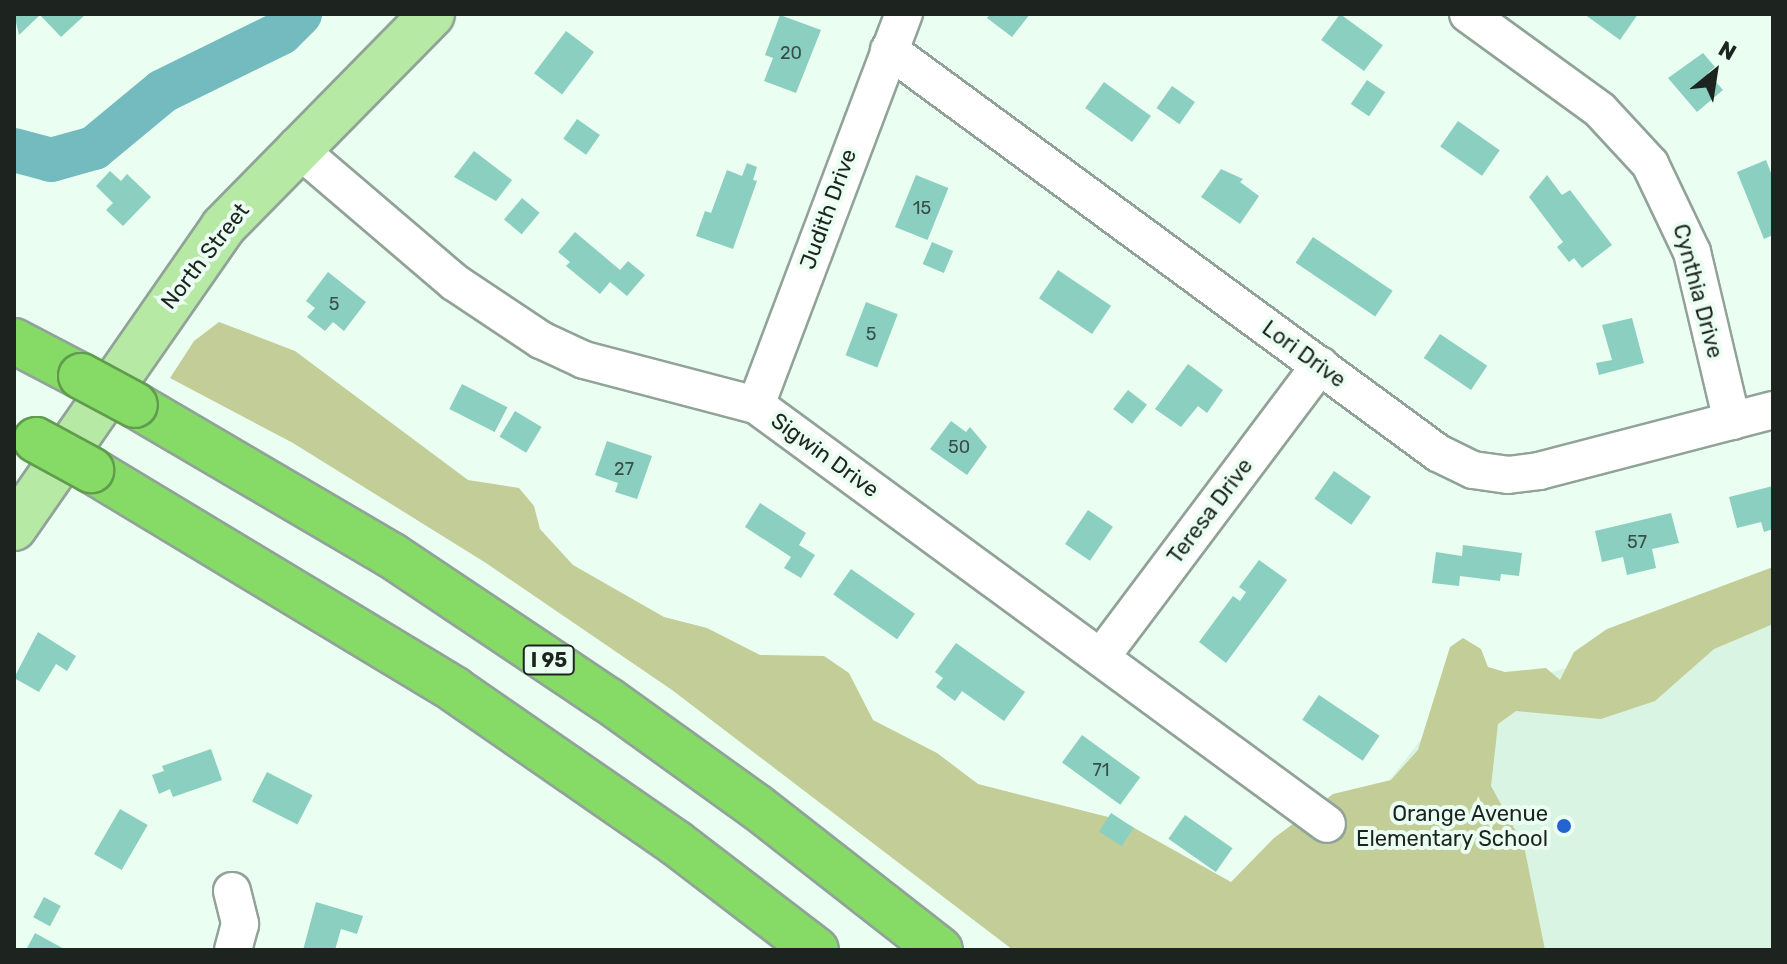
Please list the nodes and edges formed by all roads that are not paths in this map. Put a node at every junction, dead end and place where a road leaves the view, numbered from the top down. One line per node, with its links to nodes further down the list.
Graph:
1 (432, 14): 5 (main road, North Street)
2 (904, 14): 4 (street, Judith Drive)
3 (1468, 14): 10 (street, Cynthia Drive)
4 (889, 50): 7 (street, Lori Drive); 8 (street, Judith Drive)
5 (296, 147): 8 (street, Sigwin Drive); 12 (main road, North Street)
6 (14, 341): 18 (highway, I 95, bridge)
7 (1320, 365): 10 (street, Lori Drive); 13 (street, Teresa Drive)
8 (756, 405): 13 (street, Sigwin Drive)
9 (1773, 410): 10 (street, Lori Drive)
10 (1732, 421)
11 (25, 435): 17 (highway, bridge)
12 (14, 528)
13 (1101, 657): 14 (street, Sigwin Drive)
14 (1327, 824)
15 (232, 891): 16 (street)
16 (233, 950)
17 (816, 950)
18 (940, 950)

